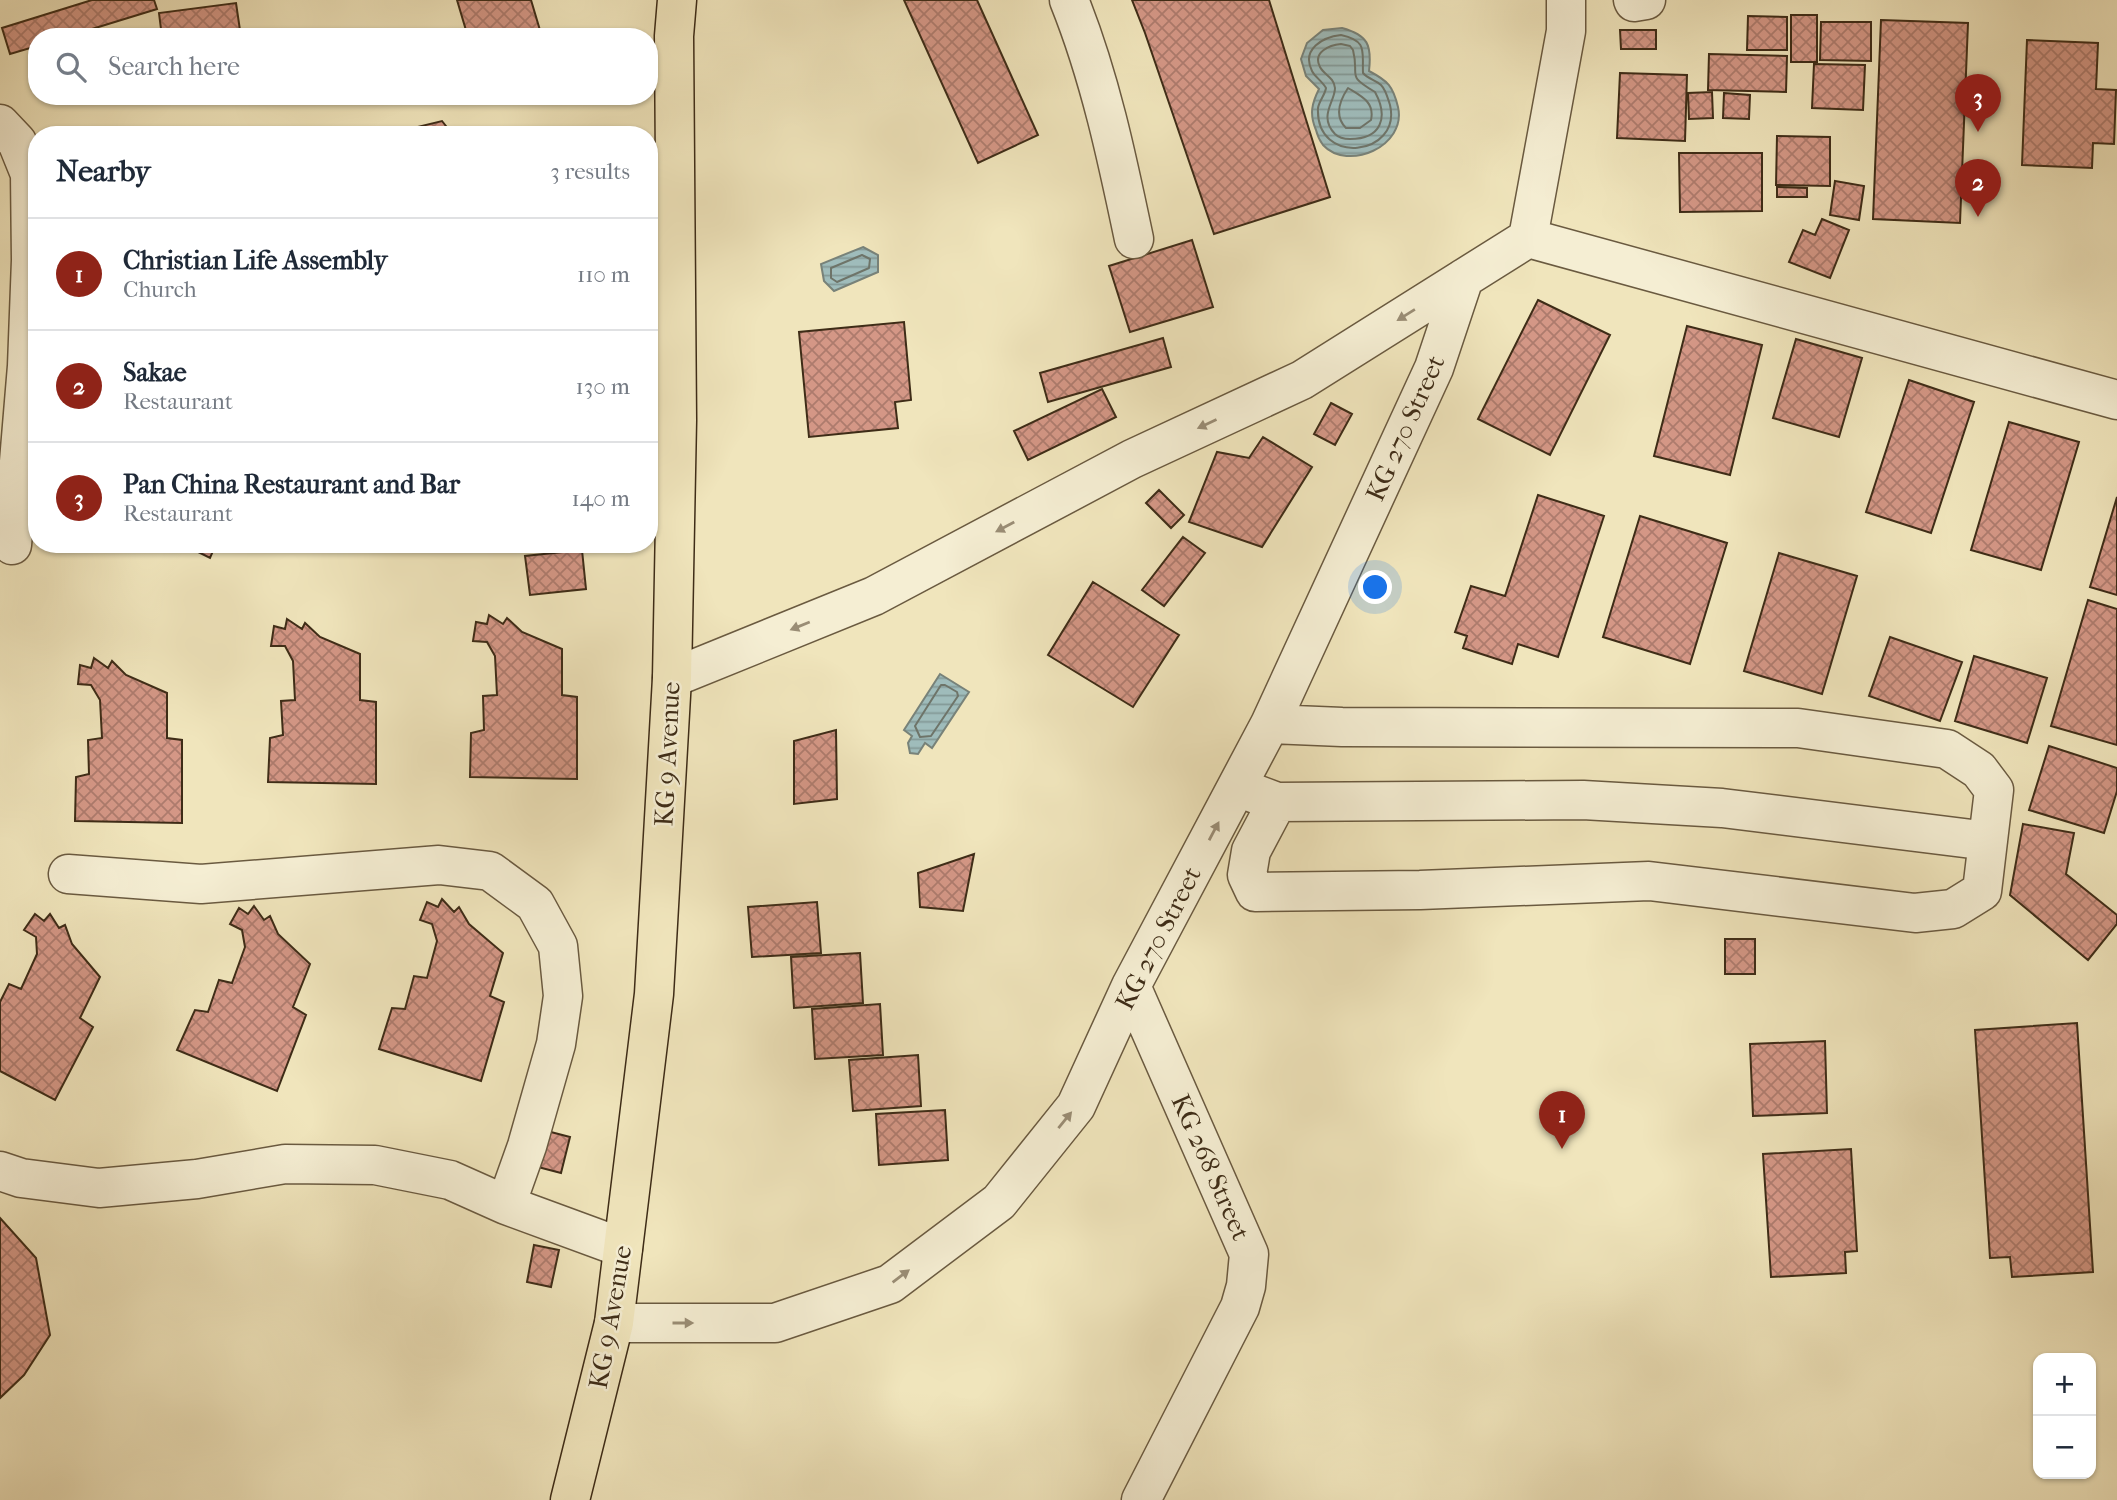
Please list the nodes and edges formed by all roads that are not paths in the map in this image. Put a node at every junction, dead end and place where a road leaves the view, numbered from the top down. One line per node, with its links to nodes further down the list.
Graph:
1 (677, 0): 14 (main road, KG 9 Avenue)
2 (1069, 0): 9 (street)
3 (1566, 0): 8 (street)
4 (1633, 0): 5 (street)
5 (1646, 0)
6 (0, 124): 7 (street)
7 (28, 169)
8 (1528, 238): 10 (street); 12 (street)
9 (1134, 239)
10 (1464, 278): 14 (street, one-way to 14); 15 (street, KG 270 Street)
11 (28, 345): 13 (street)
12 (2117, 400)
13 (12, 545)
14 (672, 678): 23 (main road, KG 9 Avenue)
15 (1270, 724): 16 (street, KG 270 Street); 18 (street)
16 (1237, 787): 17 (street); 20 (street, KG 270 Street, one-way to 16)
17 (1277, 802): 18 (street); 18 (street)
18 (1988, 841)
19 (68, 874): 22 (street)
20 (1131, 986): 24 (street, KG 270 Street, one-way to 20); 26 (street, KG 268 Street)
21 (0, 1171): 22 (street)
22 (506, 1205): 23 (street)
23 (623, 1248): 24 (main road, KG 9 Avenue)
24 (614, 1323): 25 (main road, KG 9 Avenue)
25 (570, 1500)
26 (1141, 1500)

